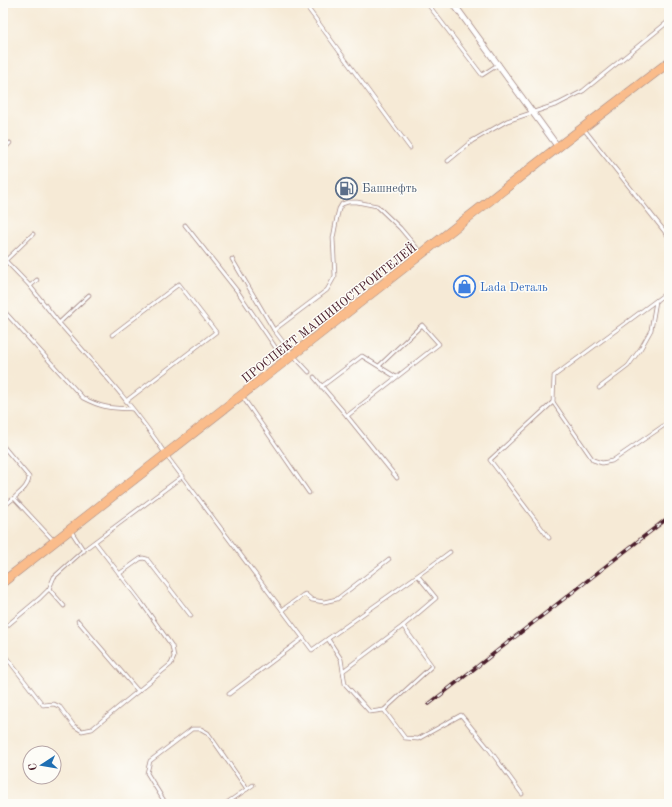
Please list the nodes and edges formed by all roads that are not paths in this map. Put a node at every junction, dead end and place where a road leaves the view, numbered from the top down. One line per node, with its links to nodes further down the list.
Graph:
1 (304, 3): 11 (lane)
2 (427, 3): 6 (lane)
3 (453, 3): 6 (street)
4 (669, 21): 7 (lane)
5 (669, 62): 8 (main road, ПРОСПЕКТ МАШИНОСТРОИТЕЛЕЙ)
6 (499, 64): 7 (street)
7 (532, 112): 10 (street); 13 (lane)
8 (583, 128): 10 (main road, ПРОСПЕКТ МАШИНОСТРОИТЕЛЕЙ); 16 (lane)
9 (10, 143): 12 (lane)
10 (558, 147): 17 (main road, ПРОСПЕКТ МАШИНОСТРОИТЕЛЕЙ)
11 (410, 148)
12 (3, 150)
13 (448, 161)
14 (185, 225): 30 (lane)
15 (33, 234): 19 (lane)
16 (669, 237)
17 (422, 255): 27 (lane); 29 (main road, ПРОСПЕКТ МАШИНОСТРОИТЕЛЕЙ)
18 (232, 259): 27 (lane)
19 (4, 260): 21 (lane)
20 (37, 280): 21 (lane)
21 (30, 286): 26 (lane)
22 (669, 291): 24 (lane)
23 (89, 295): 26 (lane)
24 (656, 301): 36 (lane); 39 (lane)
25 (3, 310): 40 (lane)
26 (60, 323): 38 (lane)
27 (274, 330): 29 (lane)
28 (112, 335): 38 (lane)
29 (293, 355): 30 (main road, ПРОСПЕКТ МАШИНОСТРОИТЕЛЕЙ); 32 (lane)
30 (285, 361): 37 (main road, ПРОСПЕКТ МАШИНОСТРОИТЕЛЕЙ)
31 (379, 366): 34 (lane); 34 (lane); 35 (lane)
32 (309, 372)
33 (314, 377): 35 (lane)
34 (396, 377): 41 (lane)
35 (321, 387): 41 (lane)
36 (599, 388)
37 (242, 396): 44 (main road, ПРОСПЕКТ МАШИНОСТРОИТЕЛЕЙ); 47 (lane)
38 (126, 401): 40 (lane)
39 (552, 402): 42 (lane); 51 (lane)
40 (132, 409): 44 (lane)
41 (347, 416): 46 (lane)
42 (669, 422)
43 (3, 446): 48 (lane)
44 (166, 455): 45 (lane); 50 (main road, ПРОСПЕКТ МАШИНОСТРОИТЕЛЕЙ)
45 (183, 476): 53 (lane); 62 (lane)
46 (397, 478)
47 (310, 494)
48 (14, 498): 49 (lane); 52 (lane)
49 (3, 507)
50 (70, 530): 52 (main road, ПРОСПЕКТ МАШИНОСТРОИТЕЛЕЙ); 54 (lane)
51 (550, 538)
52 (54, 542): 59 (main road, ПРОСПЕКТ МАШИНОСТРОИТЕЛЕЙ)
53 (95, 542): 54 (lane); 57 (lane)
54 (84, 551): 60 (lane)
55 (450, 552): 58 (lane)
56 (389, 559): 62 (lane)
57 (120, 574): 63 (lane); 71 (lane)
58 (418, 576): 65 (lane); 68 (lane)
59 (3, 582)
60 (49, 589): 61 (lane); 66 (lane)
61 (64, 606)
62 (282, 610): 67 (lane)
63 (191, 616)
64 (78, 621): 71 (lane)
65 (403, 626): 70 (lane); 73 (lane)
66 (3, 629)
67 (303, 638): 68 (lane); 72 (lane)
68 (328, 639): 70 (lane)
69 (3, 653): 71 (lane)
70 (343, 671): 73 (lane)
71 (138, 691)
72 (229, 694)
73 (384, 710): 76 (lane)
74 (253, 785): 75 (lane)
75 (247, 789): 77 (lane); 78 (lane)
76 (522, 794)
77 (166, 804)
78 (225, 804)

